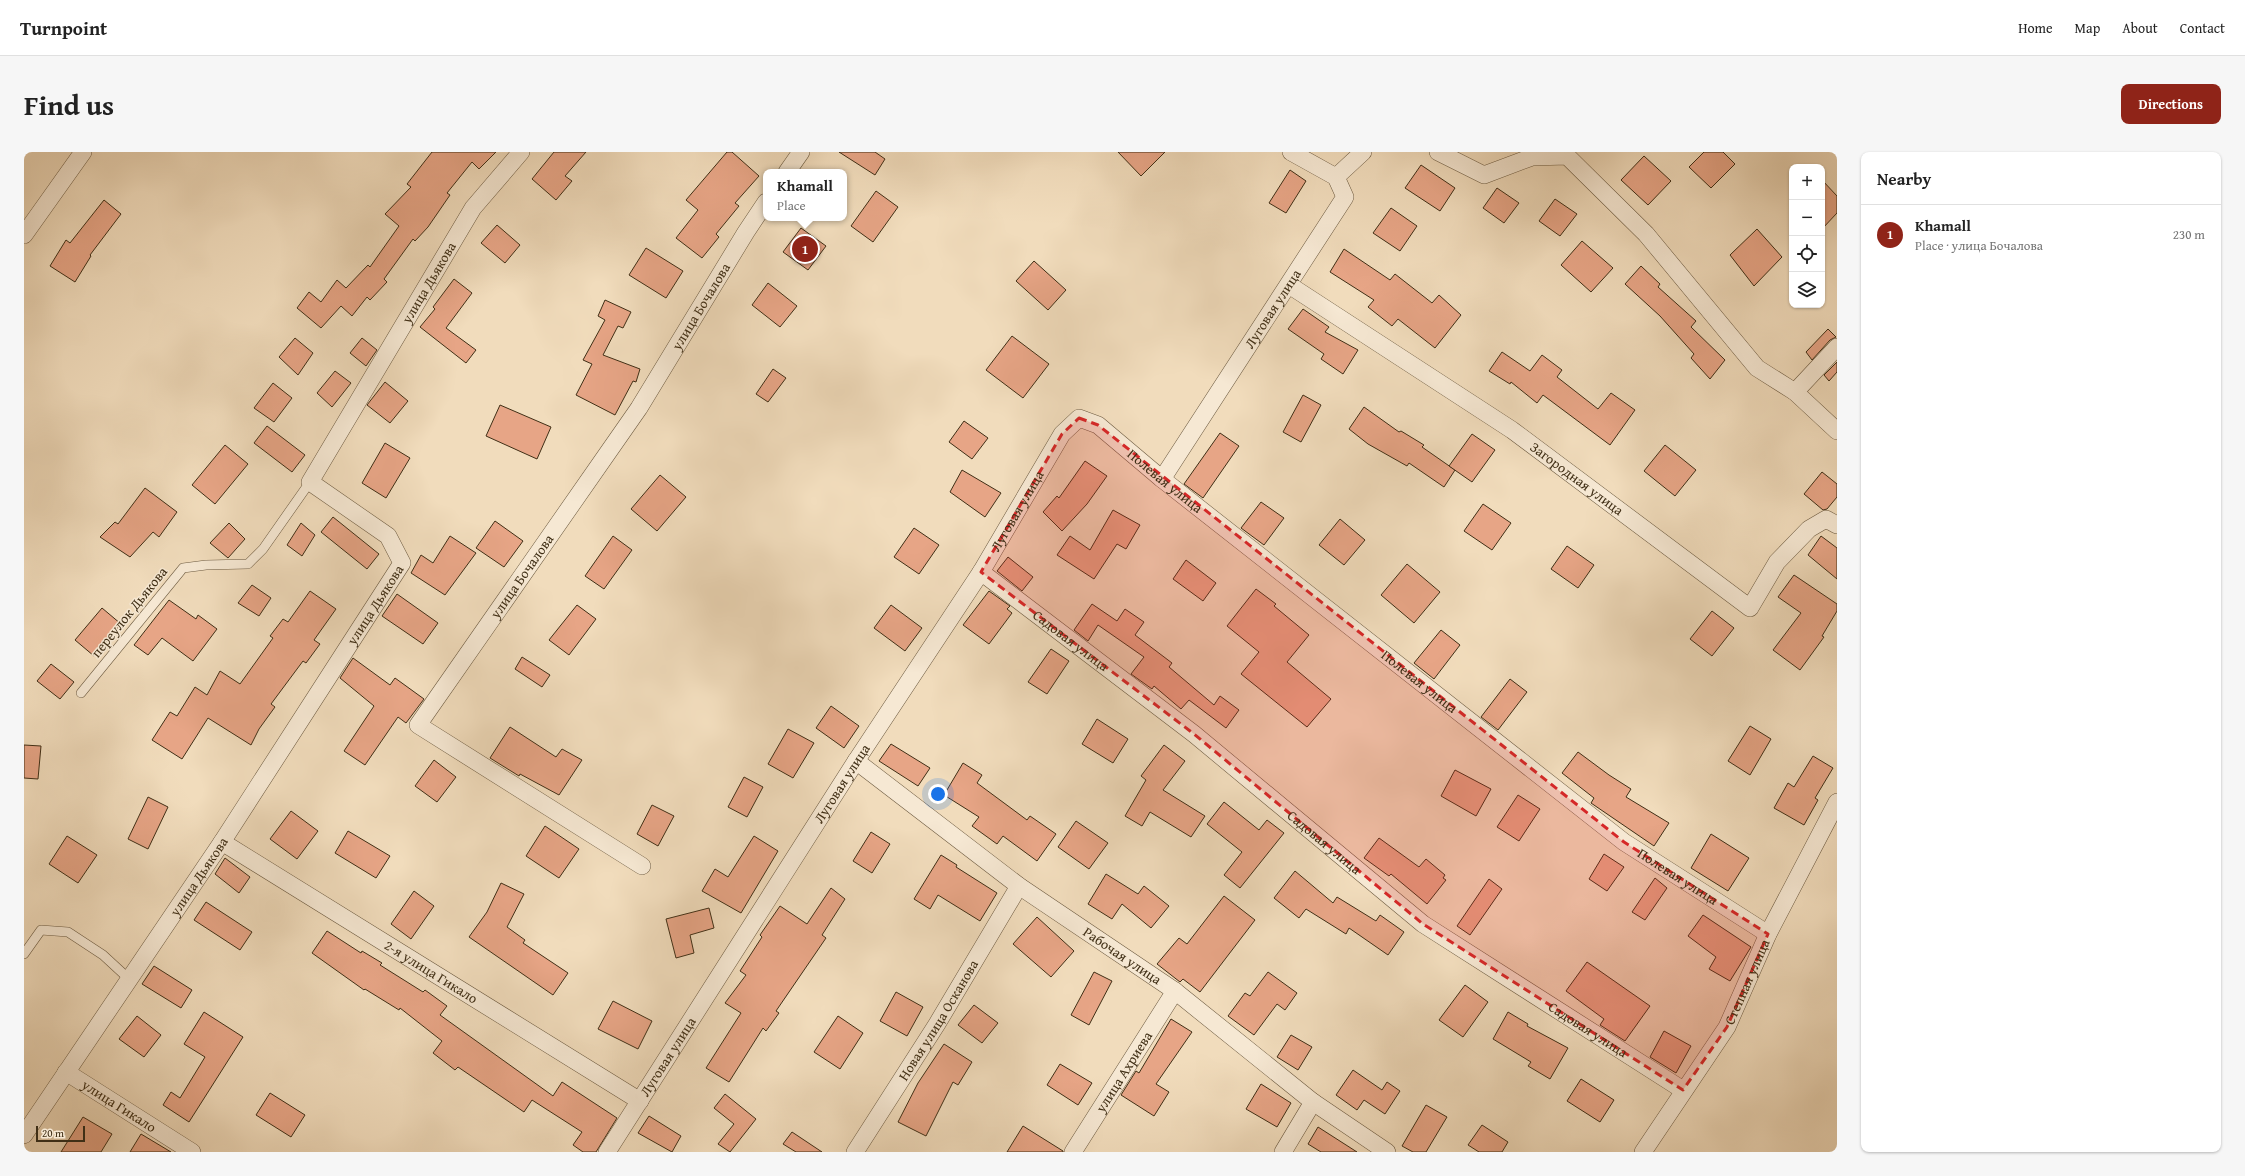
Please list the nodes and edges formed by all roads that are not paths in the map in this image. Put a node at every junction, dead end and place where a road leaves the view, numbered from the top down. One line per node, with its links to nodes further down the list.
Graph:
1 (83, 152): 10 (street)
2 (521, 152): 17 (street, улица Дьякова)
3 (801, 152): 7 (street)
4 (1291, 152): 8 (street)
5 (1363, 152): 8 (street)
6 (1438, 152): 13 (street)
7 (789, 169)
8 (1336, 177): 11 (street, Луговая улица)
9 (763, 206): 24 (street, улица Бочалова)
10 (24, 235)
11 (1289, 285): 16 (street, Луговая улица); 18 (street, Загородная улица)
12 (1837, 347): 13 (street)
13 (1795, 392): 15 (street)
14 (1079, 418): 16 (street, Полевая улица); 19 (street, Луговая улица)
15 (1837, 431)
16 (1162, 479): 26 (street, Полевая улица)
17 (310, 482): 20 (lane, переулок Дьякова); 23 (street, улица Дьякова)
18 (1837, 525)
19 (981, 572): 21 (street, Луговая улица); 31 (street, Садовая улица)
20 (81, 693)
21 (856, 761): 25 (street, Рабочая улица); 32 (street, Луговая улица)
22 (1837, 802): 26 (street, Степная улица)
23 (222, 842): 28 (street, улица Дьякова); 32 (street, 2-я улица Гикало)
24 (642, 866)
25 (1019, 886): 29 (street, Рабочая улица); 37 (street, Новая улица Осканова)
26 (1768, 934): 31 (street, Степная улица)
27 (24, 954): 28 (lane)
28 (129, 979): 30 (street, улица Дьякова)
29 (1175, 991): 33 (street, Рабочая улица); 38 (street, улица Ахриева)
30 (66, 1072): 34 (street, улица Дьякова); 35 (street, улица Гикало)
31 (1683, 1090): 41 (street, Степная улица)
32 (640, 1101): 36 (street, Луговая улица)
33 (1314, 1102): 39 (street); 40 (street, Рабочая улица)
34 (24, 1135)
35 (192, 1152)
36 (606, 1152)
37 (855, 1152)
38 (1073, 1152)
39 (1283, 1152)
40 (1387, 1152)
41 (1643, 1152)

